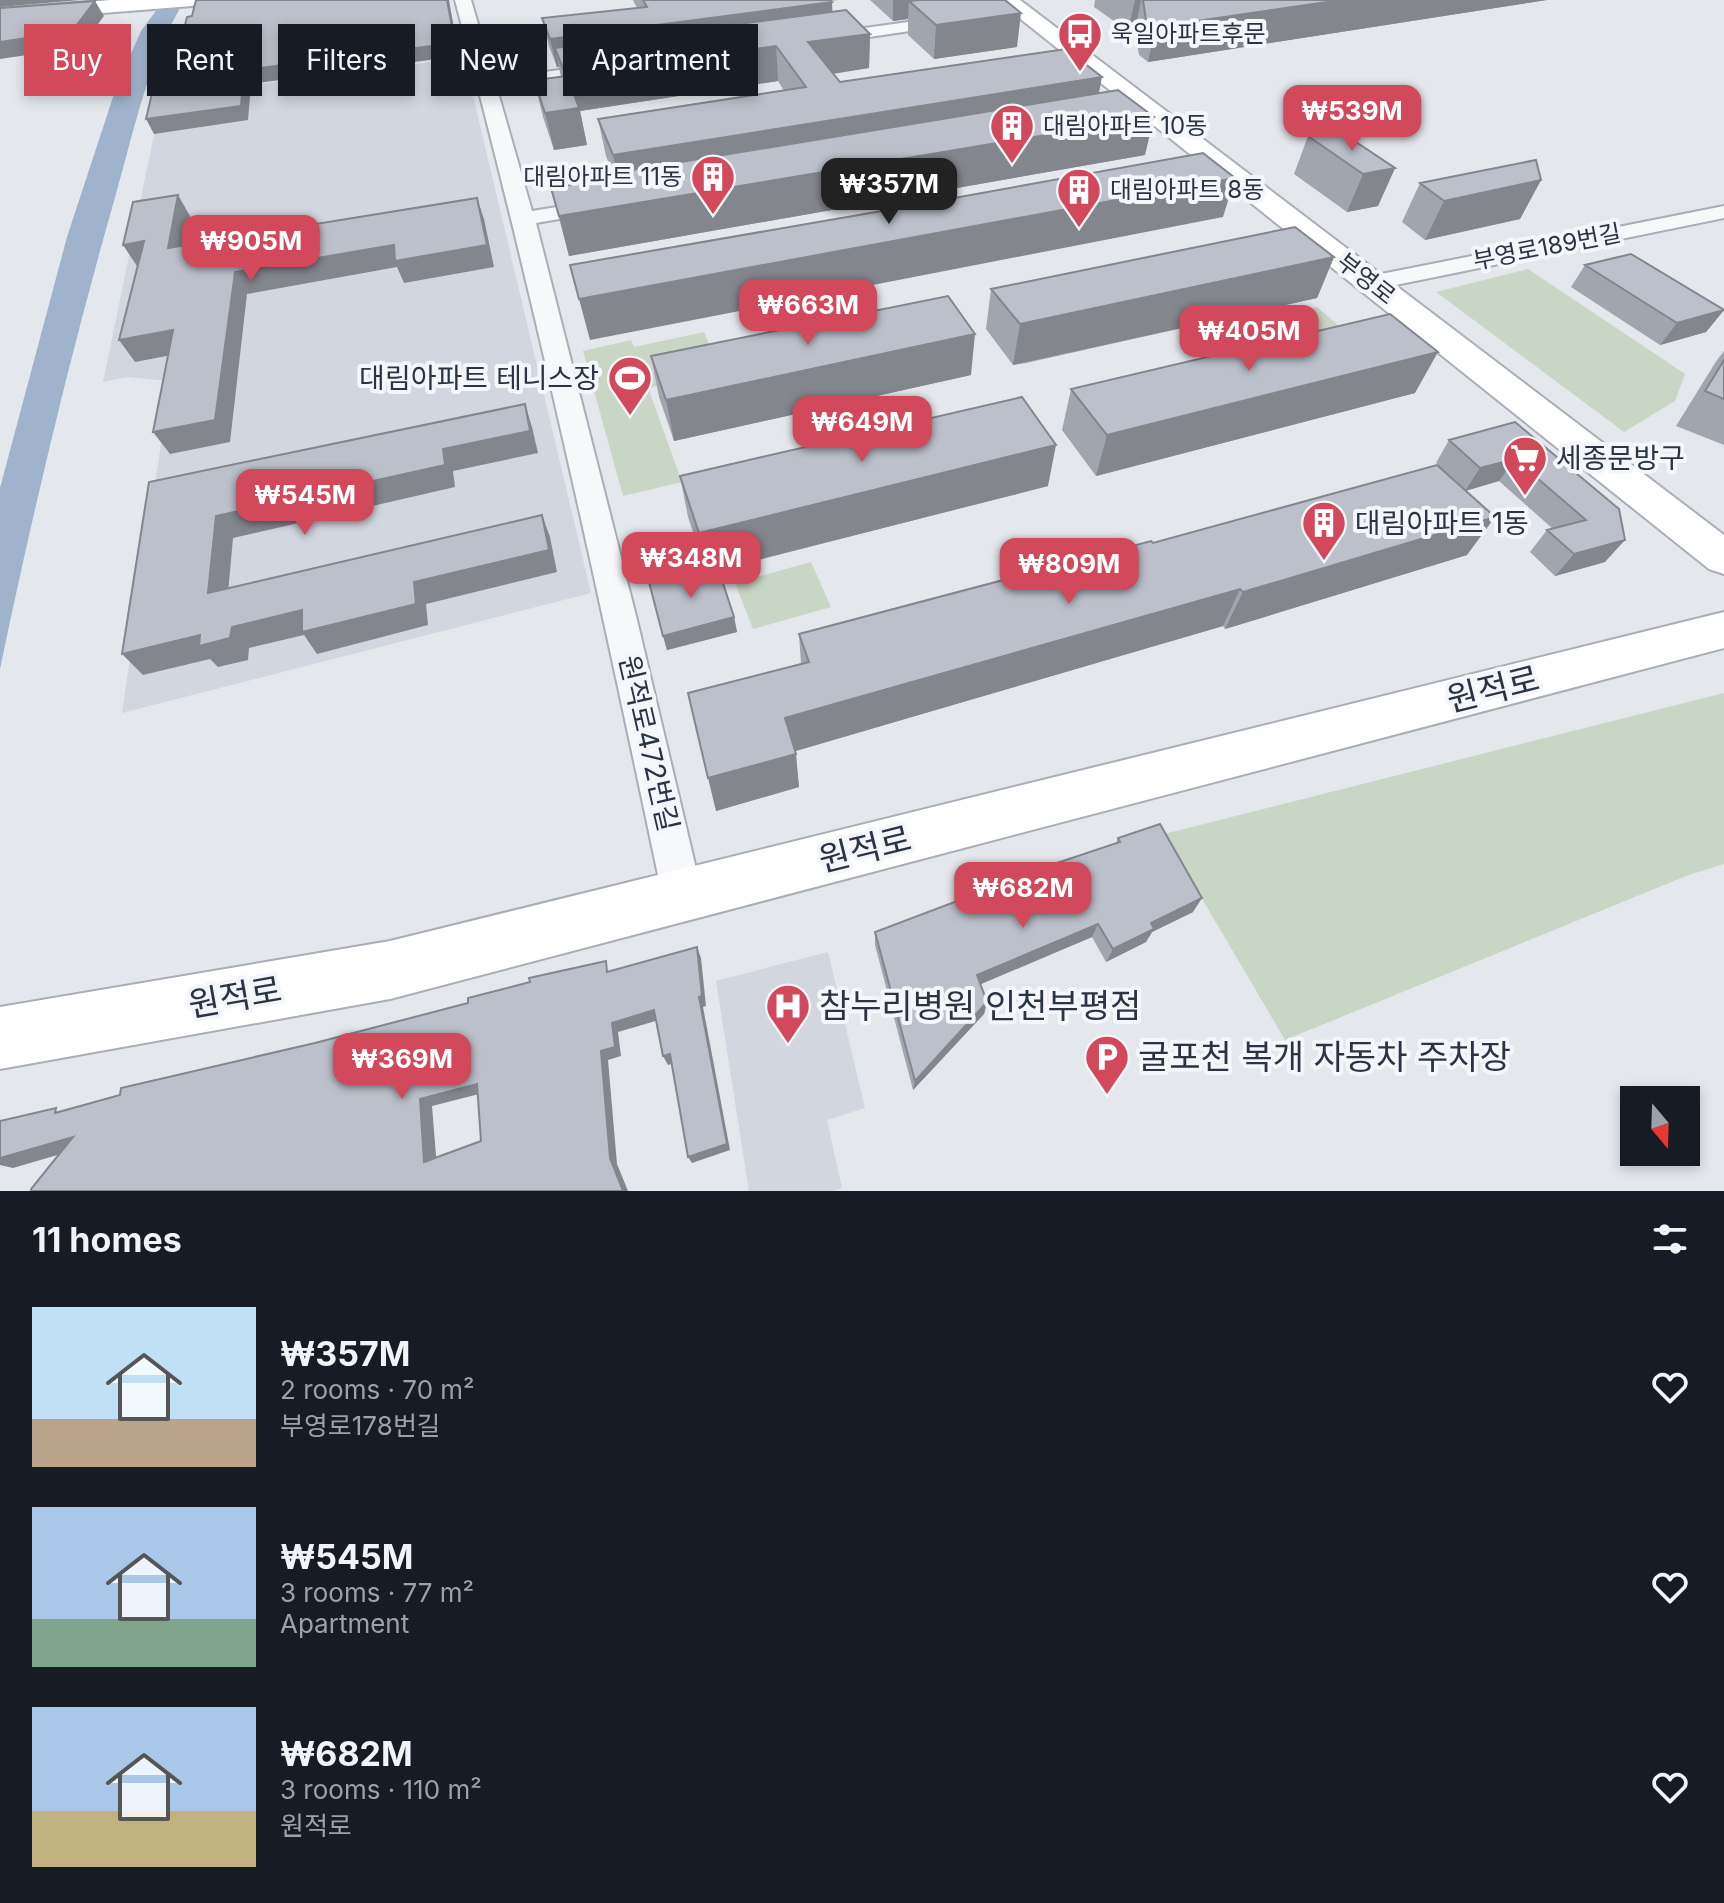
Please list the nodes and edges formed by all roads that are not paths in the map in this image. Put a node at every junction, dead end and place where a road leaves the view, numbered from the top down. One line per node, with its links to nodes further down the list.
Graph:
1 (192, 0): 4 (main road)
2 (463, 0): 5 (street, 원적로472번길)
3 (999, 11): 6 (street); 8 (main road, 부영로)
4 (0, 15)
5 (470, 24)
6 (818, 40)
7 (491, 96): 12 (street, 원적로472번길)
8 (1151, 112): 9 (street); 13 (main road, 부영로)
9 (1120, 117)
10 (618, 203): 12 (street)
11 (1724, 212): 13 (street, 부영로189번길)
12 (524, 219): 16 (street, 원적로472번길)
13 (1371, 283): 14 (main road, 부영로)
14 (1724, 558)
15 (1724, 630): 16 (main road, 원적로)
16 (682, 894): 17 (main road, 원적로)
17 (0, 1038)

